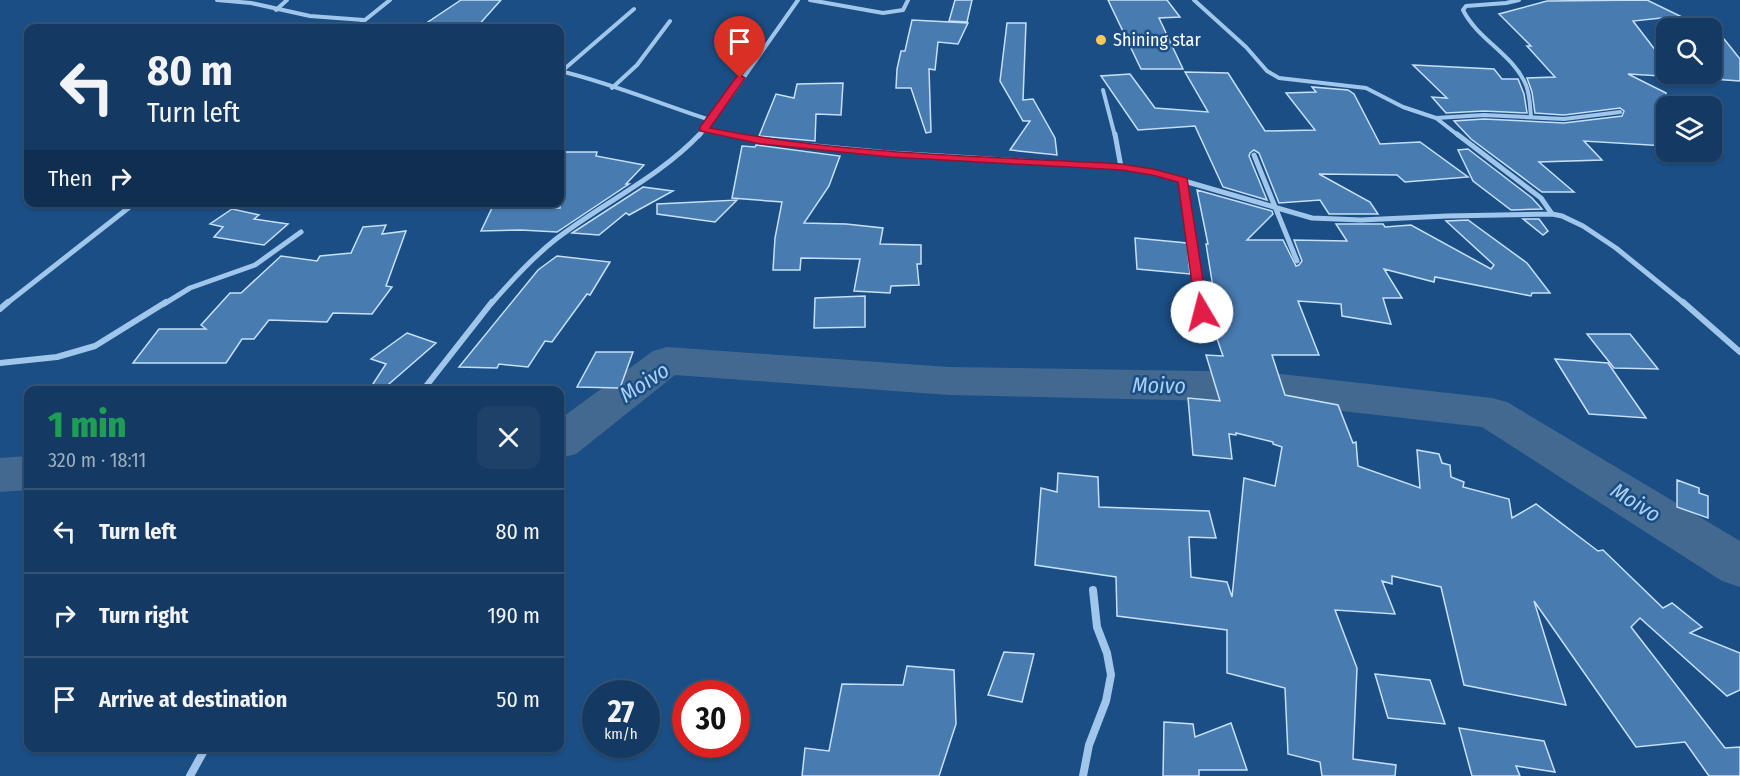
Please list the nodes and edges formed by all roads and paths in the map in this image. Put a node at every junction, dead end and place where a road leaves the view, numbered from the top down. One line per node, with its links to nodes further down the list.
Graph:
1 (217, 0): 10 (street)
2 (287, 0): 10 (street)
3 (390, 0): 11 (street)
4 (798, 0): 21 (street)
5 (810, 0): 6 (street)
6 (908, 0)
7 (1194, 0): 20 (street)
8 (1519, 0): 19 (street)
9 (634, 9): 14 (street)
10 (276, 10): 11 (street)
11 (364, 20): 13 (street)
12 (670, 21): 16 (street)
13 (360, 24)
14 (564, 68)
15 (564, 72): 16 (street)
16 (612, 88): 21 (street)
17 (1103, 90): 24 (street)
18 (1620, 112): 19 (street)
19 (1531, 117): 20 (street)
20 (1436, 118): 28 (street)
21 (710, 120): 22 (street)
22 (703, 129): 24 (street); 35 (street)
23 (1254, 155): 27 (street)
24 (1121, 167): 25 (street)
25 (1183, 181): 27 (street); 32 (street)
26 (130, 207): 31 (street)
27 (1276, 209): 28 (street); 30 (street)
28 (1552, 214): 33 (street)
29 (301, 232): 34 (street)
30 (1297, 261)
31 (0, 309)
32 (1202, 312)
33 (1740, 352)
34 (0, 363)
35 (426, 386)
36 (1093, 590): 39 (street)
37 (203, 752): 38 (street)
38 (190, 776)
39 (1083, 776)

